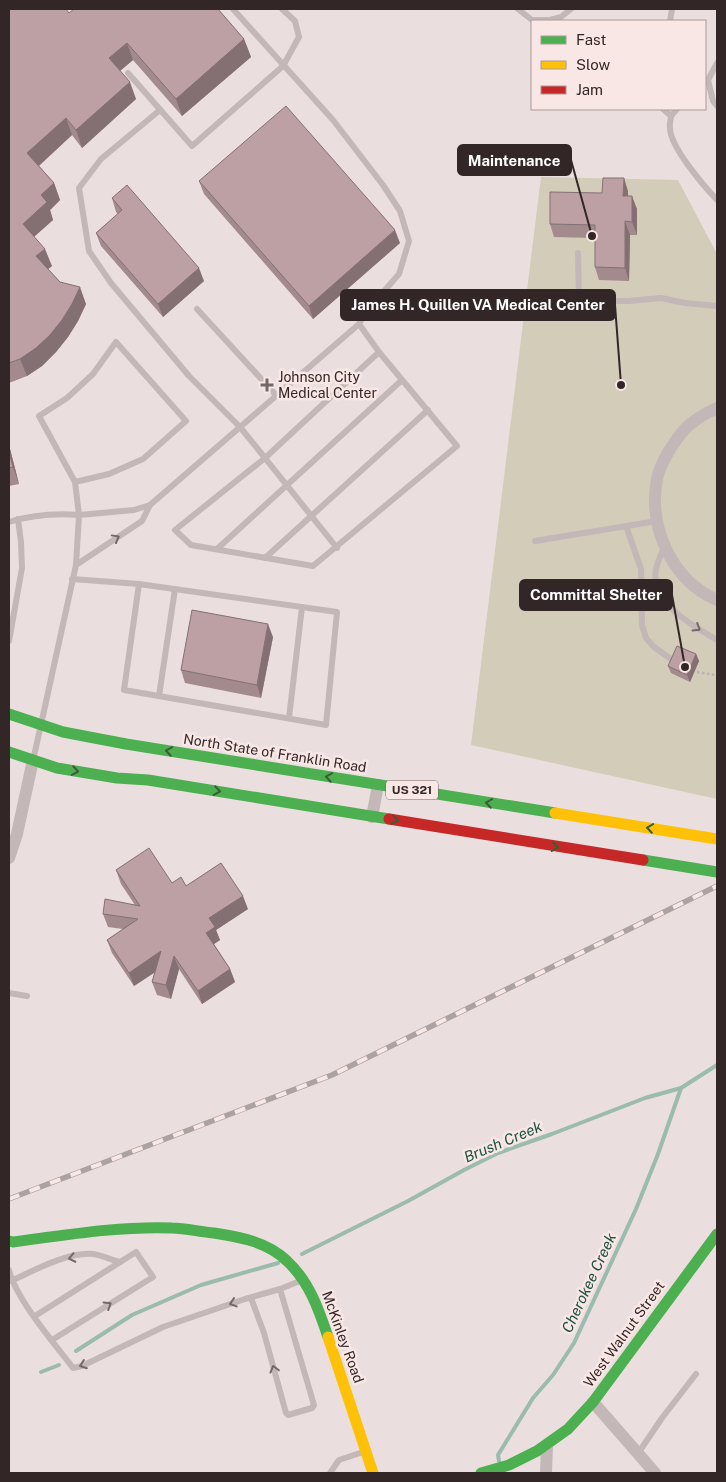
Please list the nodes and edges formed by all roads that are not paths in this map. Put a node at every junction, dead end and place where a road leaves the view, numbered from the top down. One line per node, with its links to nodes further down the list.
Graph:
1 (233, 9): 6 (lane)
2 (282, 9): 6 (lane)
3 (518, 9): 4 (lane)
4 (571, 9)
5 (717, 63): 8 (lane)
6 (283, 66): 10 (lane); 18 (lane)
7 (128, 73): 10 (lane)
8 (706, 81): 9 (lane)
9 (717, 106)
10 (160, 110): 24 (lane)
11 (664, 110): 13 (lane)
12 (675, 110): 13 (lane)
13 (671, 116): 14 (lane)
14 (717, 200)
15 (578, 252): 16 (lane)
16 (717, 306)
17 (197, 309): 21 (lane)
18 (358, 324): 19 (lane); 21 (lane)
19 (379, 352): 20 (lane); 25 (lane)
20 (402, 380): 23 (lane); 27 (lane)
21 (276, 395): 24 (lane)
22 (717, 408): 32 (street)
23 (428, 410): 30 (lane); 37 (lane)
24 (240, 427): 25 (lane); 28 (lane)
25 (264, 458): 27 (lane); 38 (lane)
26 (75, 482): 26 (lane); 29 (lane)
27 (287, 486): 30 (lane); 38 (lane)
28 (150, 505): 29 (lane); 40 (lane, one-way to 28)
29 (79, 515): 31 (lane); 40 (lane)
30 (312, 516): 37 (lane); 39 (lane)
31 (18, 519): 33 (lane); 47 (lane)
32 (657, 521): 34 (lane); 36 (street)
33 (9, 522)
34 (626, 526): 35 (lane); 48 (lane)
35 (535, 541)
36 (665, 546): 44 (street); 46 (lane, one-way to 46)
37 (337, 548): 39 (lane)
38 (217, 549): 39 (lane)
39 (265, 558)
40 (76, 565): 41 (lane)
41 (72, 579): 42 (lane); 52 (lane)
42 (139, 584): 43 (lane); 49 (lane)
43 (174, 589): 45 (lane); 49 (lane)
44 (717, 600)
45 (302, 607): 51 (lane); 51 (lane)
46 (717, 640)
47 (9, 641)
48 (670, 659)
49 (159, 696): 51 (lane)
50 (9, 714): 52 (main road, North State of Franklin Road / US 321)
51 (289, 718)
52 (41, 725): 54 (lane); 55 (main road, North State of Franklin Road / US 321, one-way to 52)
53 (9, 752): 54 (main road, US 321)
54 (33, 760): 56 (main road, US 321, one-way to 56); 58 (street)
55 (378, 784): 56 (street); 57 (main road, North State of Franklin Road / US 321, one-way to 55)
56 (372, 817): 59 (main road, US 321, one-way to 59)
57 (717, 839)
58 (9, 858)
59 (717, 872)
60 (9, 993): 61 (lane)
61 (27, 996)
62 (717, 1234): 73 (main road, West Walnut Street)
63 (9, 1241): 66 (main road, McKinley Road)
64 (120, 1262): 67 (lane, one-way to 67); 70 (lane); 71 (lane, one-way to 64)
65 (9, 1270): 67 (lane)
66 (303, 1279): 68 (lane); 75 (main road, McKinley Road)
67 (12, 1281): 70 (lane)
68 (280, 1290): 69 (lane); 69 (lane, one-way to 69)
69 (251, 1298): 71 (lane, one-way to 71)
70 (35, 1316): 71 (lane)
71 (52, 1340)
72 (696, 1374): 76 (lane)
73 (594, 1402): 74 (main road, West Walnut Street); 76 (street)
74 (548, 1445): 79 (main road, West Walnut Street); 80 (street)
75 (366, 1450): 77 (lane); 78 (main road, McKinley Road)
76 (639, 1452): 81 (street)
77 (330, 1473)
78 (373, 1473)
79 (481, 1473)
80 (546, 1473)
81 (656, 1473)

